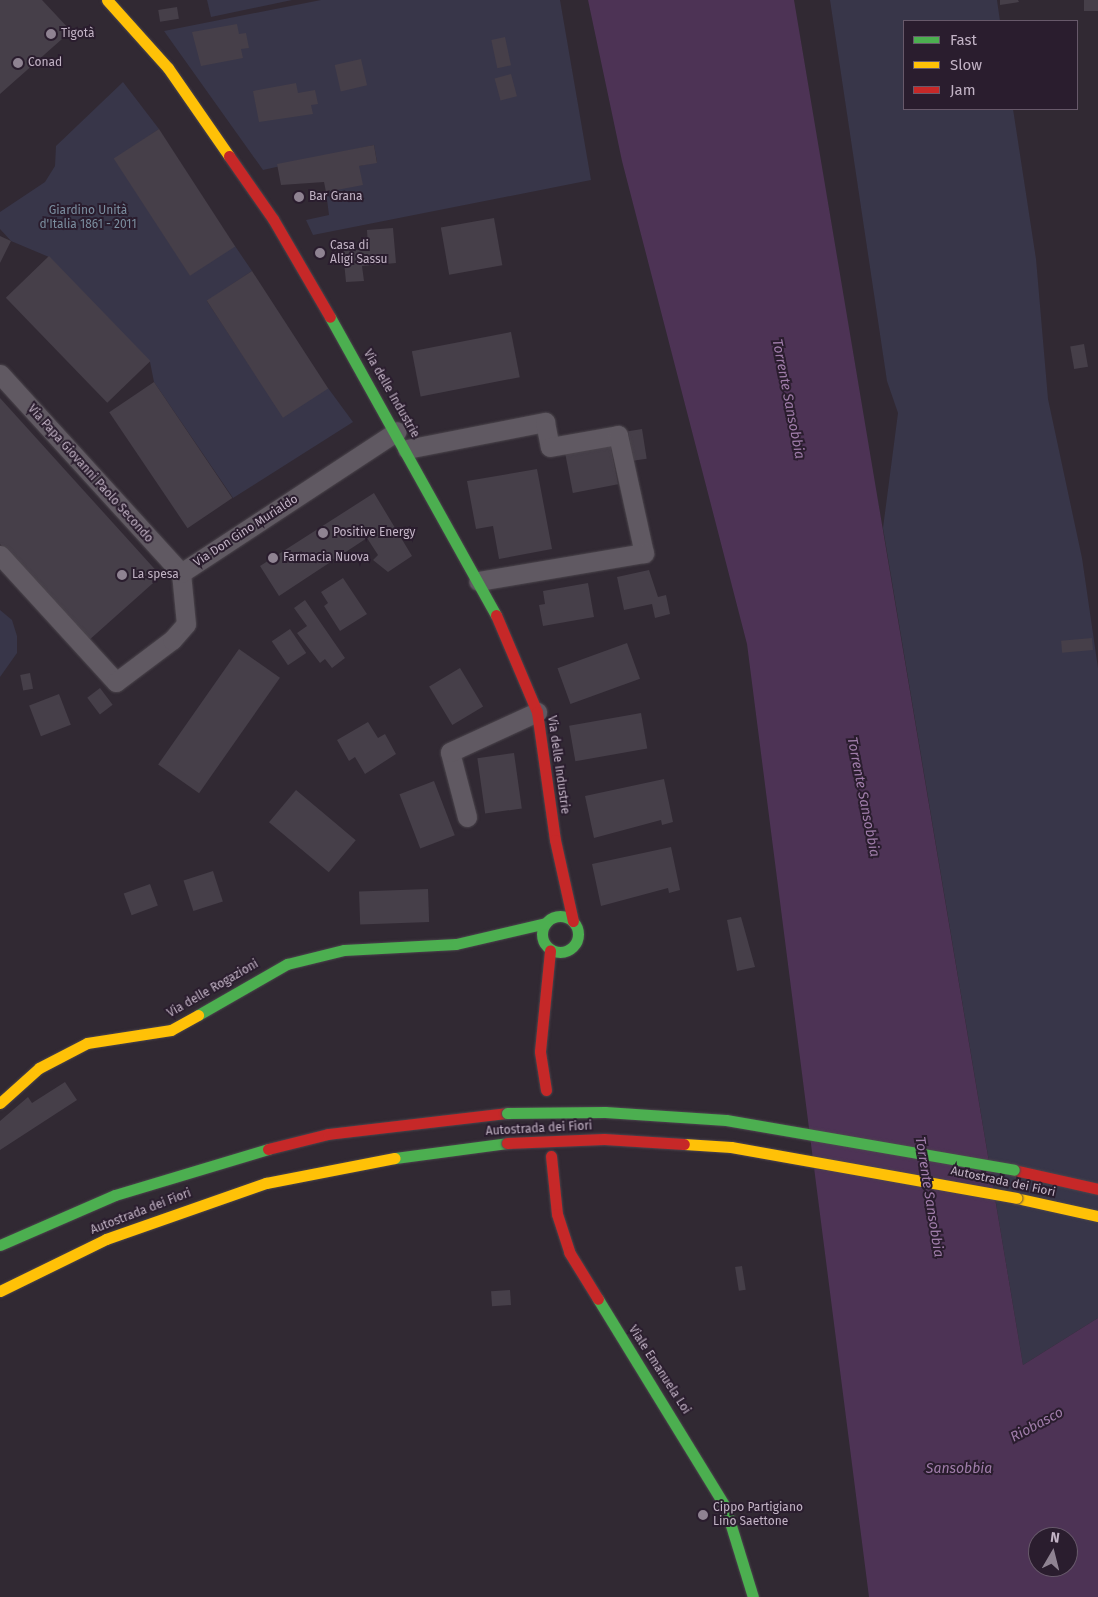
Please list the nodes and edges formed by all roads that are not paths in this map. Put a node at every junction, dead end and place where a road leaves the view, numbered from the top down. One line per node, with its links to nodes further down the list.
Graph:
1 (107, 0): 3 (main road, Via delle Industrie)
2 (0, 374): 6 (street, Via Papa Giovanni Paolo Secondo)
3 (397, 431): 4 (main road, Via delle Industrie); 6 (street, Via Don Gino Murialdo)
4 (407, 449): 7 (main road, Via delle Industrie); 7 (street)
5 (0, 555): 6 (street, Via Don Gino Murialdo)
6 (181, 573)
7 (478, 581): 8 (main road, Via delle Industrie)
8 (537, 712): 9 (street); 10 (main road, Via delle Industrie)
9 (467, 817)
10 (557, 847): 11 (main road, Via delle Industrie); 12 (main road, Via delle Industrie)
11 (548, 921): 12 (main road); 13 (main road, Via delle Rogazioni); 16 (main road, Via delle Industrie)
12 (573, 921): 17 (main road, Via delle Industrie)
13 (456, 944): 14 (main road, Via delle Rogazioni); 22 (main road, Via delle Rogazioni)
14 (510, 946)
15 (527, 946): 16 (main road)
16 (548, 948): 17 (main road); 20 (main road)
17 (568, 952): 18 (main road)
18 (564, 970)
19 (559, 999): 20 (main road)
20 (545, 1075): 21 (main road)
21 (546, 1090)
22 (0, 1104)
23 (551, 1156): 28 (main road, Viale Emanuela Loi)
24 (1098, 1189): 26 (main road, Autostrada dei Fiori, bridge)
25 (1098, 1216): 27 (main road, Autostrada dei Fiori, bridge)
26 (0, 1245)
27 (0, 1291)
28 (753, 1597)

